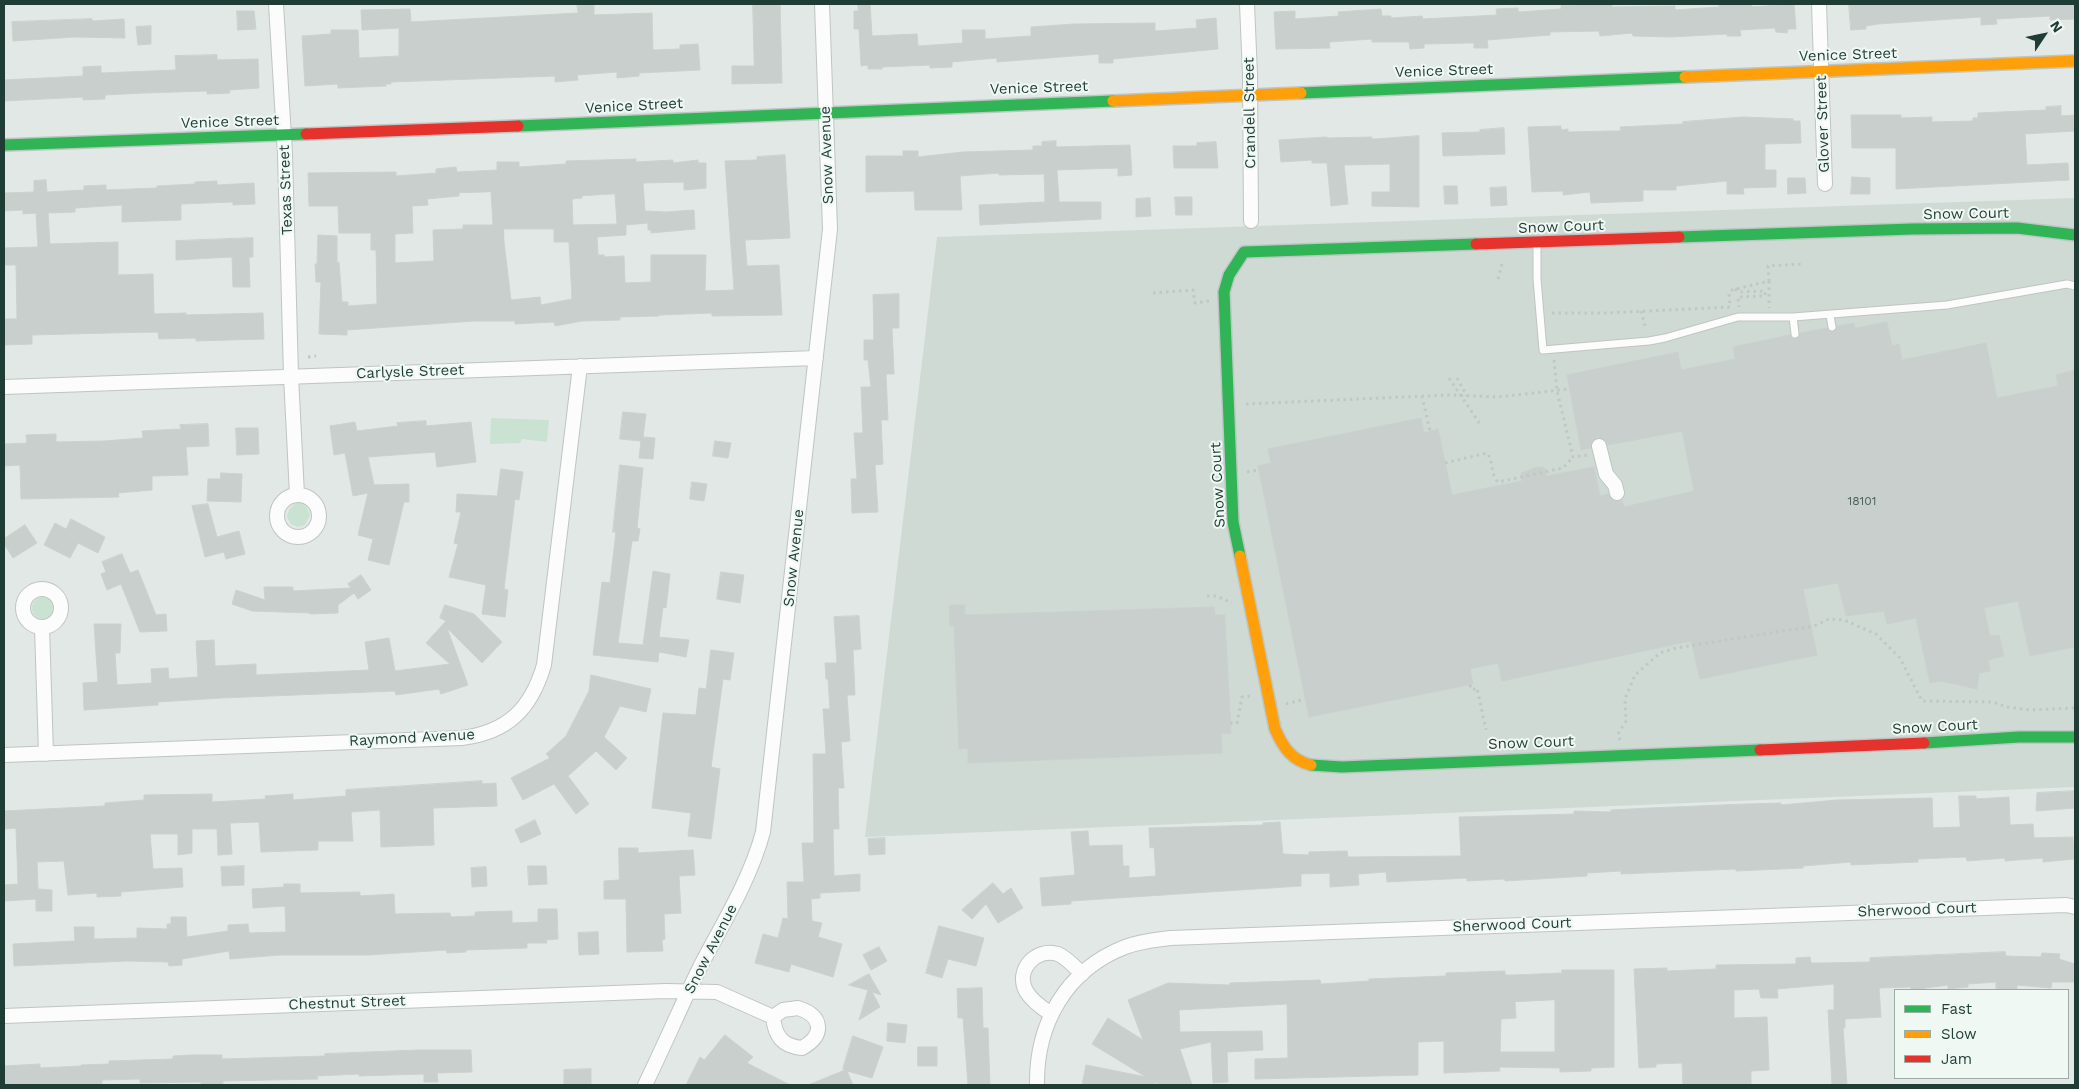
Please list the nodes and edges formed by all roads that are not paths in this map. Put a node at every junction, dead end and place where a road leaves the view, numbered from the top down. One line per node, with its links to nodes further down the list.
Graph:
1 (276, 4): 9 (street, Texas Street)
2 (822, 4): 8 (street, Snow Avenue)
3 (1246, 4): 7 (street, Crandell Street)
4 (1819, 4): 6 (street, Glover Street)
5 (2075, 61): 6 (street, Venice Street)
6 (1822, 72): 7 (street, Venice Street); 11 (street, Glover Street)
7 (1250, 95): 8 (street, Venice Street); 12 (street, Crandell Street)
8 (825, 112): 9 (street, Venice Street); 20 (street, Snow Avenue)
9 (284, 135): 10 (street, Venice Street); 22 (street, Texas Street)
10 (4, 145)
11 (1825, 184)
12 (1251, 221)
13 (2075, 235): 14 (street, Snow Court)
14 (1537, 244): 17 (lane); 28 (street, Snow Court)
15 (2075, 286): 16 (lane)
16 (1830, 314): 17 (lane); 18 (lane)
17 (1793, 317): 19 (lane)
18 (1832, 327)
19 (1795, 334)
20 (816, 358): 21 (street, Carlysle Street); 33 (street, Snow Avenue)
21 (580, 366): 22 (street, Carlysle Street); 29 (street, Raymond Avenue)
22 (291, 376): 23 (street, Carlysle Street); 26 (street, Texas Street)
23 (4, 387)
24 (1600, 450): 25 (street)
25 (1617, 492)
26 (297, 494)
27 (42, 627): 29 (street)
28 (2075, 737)
29 (46, 754): 30 (street, Raymond Avenue)
30 (4, 755)
31 (2075, 907): 32 (street, Sherwood Court)
32 (1082, 974): 34 (street, Sherwood Court); 34 (street)
33 (690, 991): 35 (street, Chestnut Street); 36 (street, Chestnut Street); 37 (street, Snow Avenue)
34 (1051, 1014): 38 (street, Sherwood Court)
35 (4, 1016)
36 (773, 1017)
37 (645, 1085)
38 (1037, 1085)

